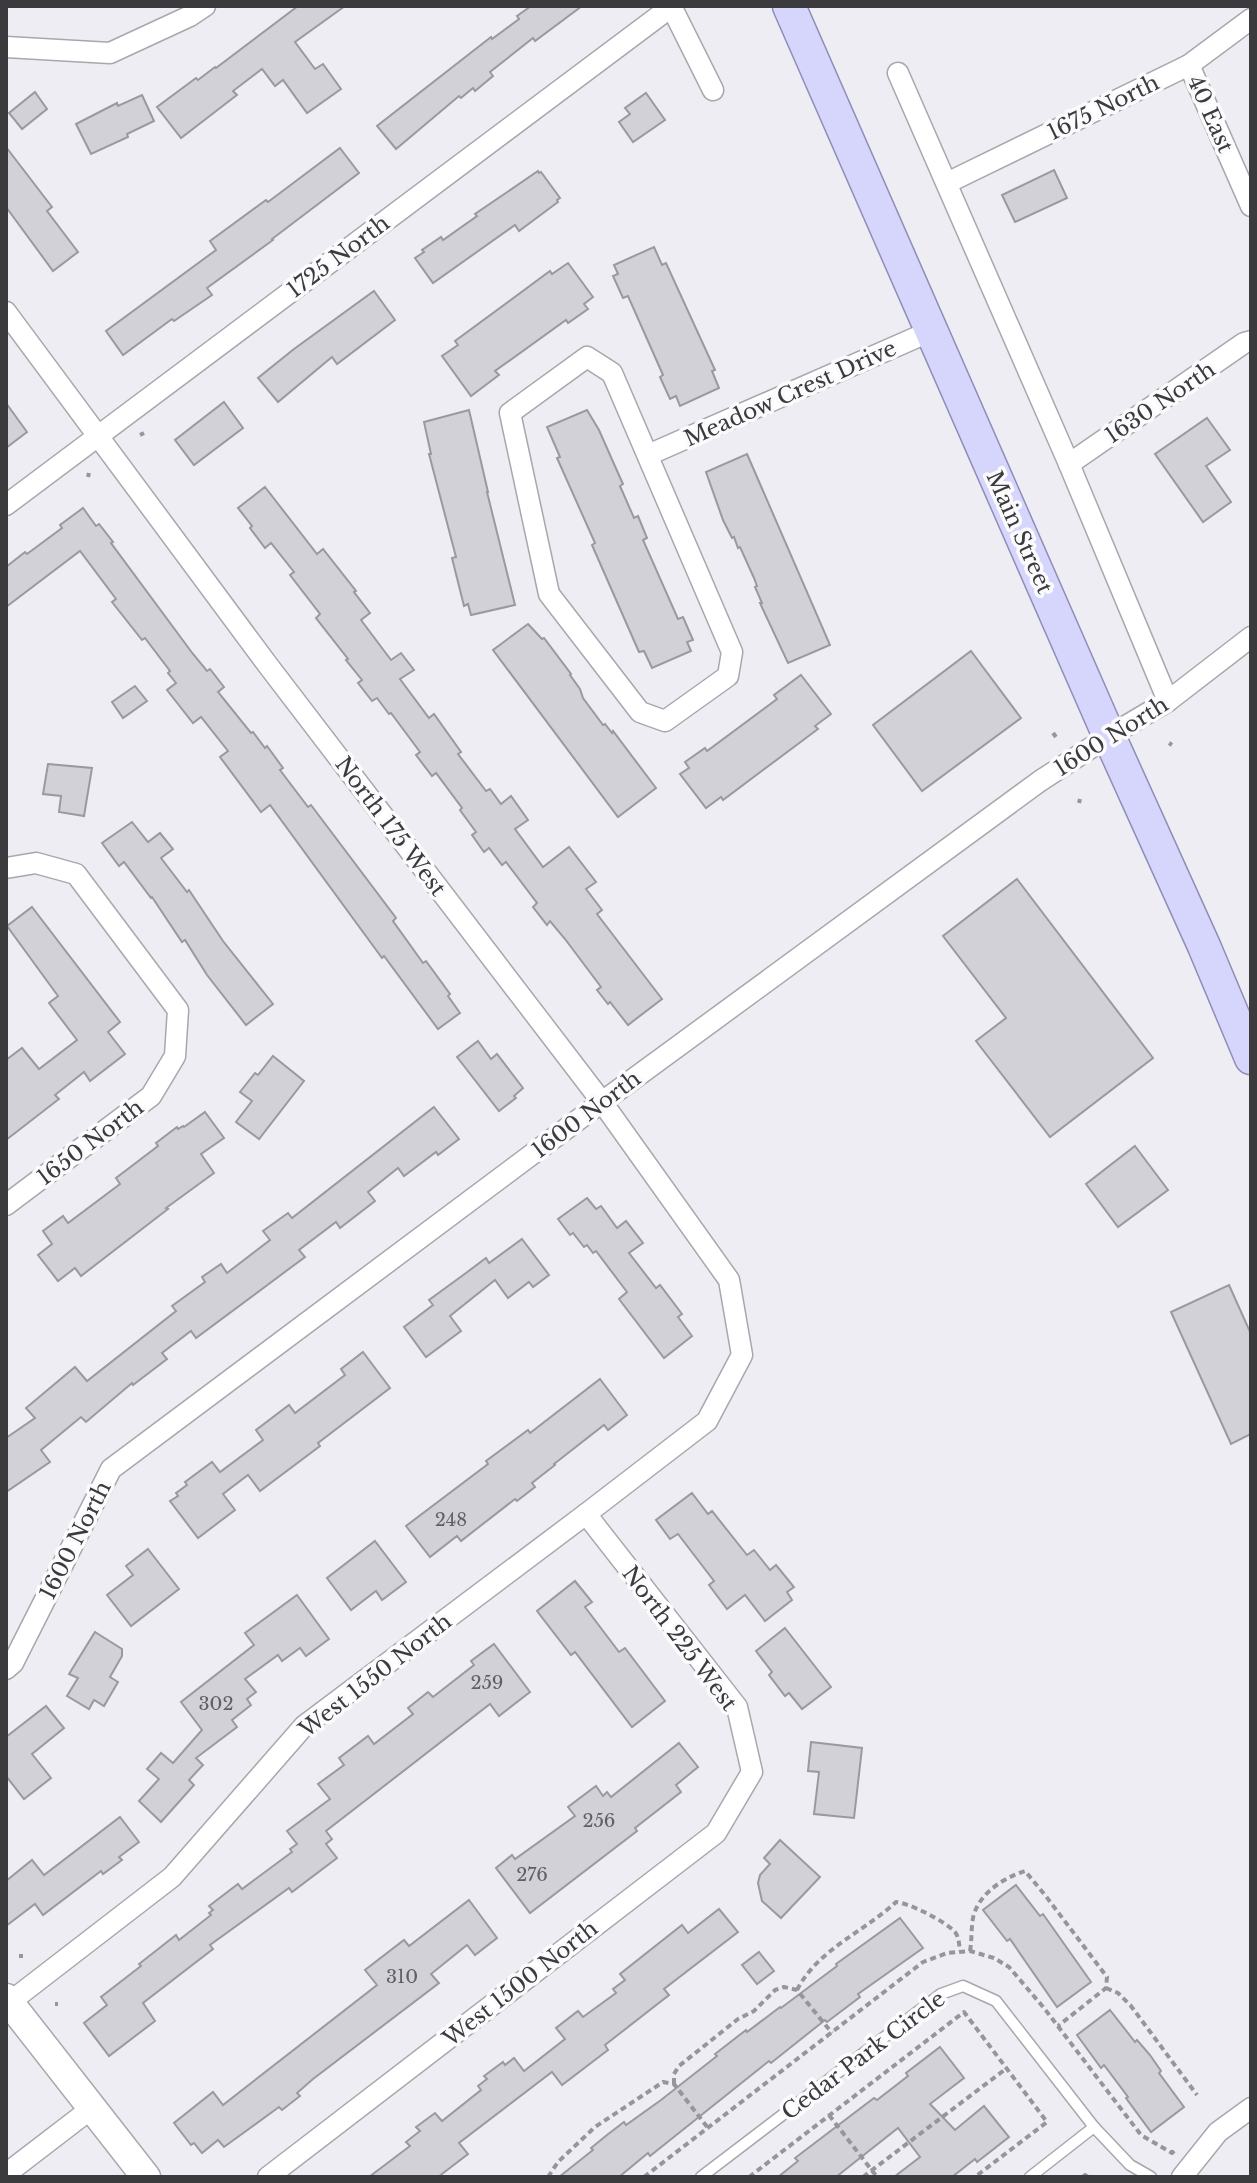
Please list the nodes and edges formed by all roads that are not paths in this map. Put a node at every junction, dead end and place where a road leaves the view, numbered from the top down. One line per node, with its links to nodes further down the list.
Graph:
1 (205, 6): 5 (street)
2 (671, 6): 8 (street); 14 (street, 1725 North)
3 (789, 6): 12 (main road, Main Street)
4 (1251, 19): 6 (street, 1675 North)
5 (6, 47)
6 (1189, 65): 9 (street, 1675 North); 10 (street, 40 East)
7 (898, 73): 9 (street)
8 (713, 90)
9 (947, 183): 16 (street)
10 (1251, 206)
11 (6, 312): 14 (street, North 175 West)
12 (931, 331): 15 (street, Meadow Crest Drive); 20 (main road, Main Street)
13 (1251, 341): 16 (street, 1630 North)
14 (97, 436): 17 (street, 1725 North); 23 (street, North 175 West)
15 (648, 455): 15 (street)
16 (1069, 464): 19 (street)
17 (6, 505)
18 (1251, 637): 19 (street, 1600 North)
19 (1168, 701): 20 (street, 1600 North)
20 (1109, 736): 22 (main road, Main Street); 23 (street, 1600 North)
21 (6, 868): 24 (street, 1650 North)
22 (1251, 1058)
23 (602, 1102): 25 (street, North 175 West); 27 (street, 1600 North)
24 (6, 1205)
25 (742, 1355): 26 (street, West 1550 North)
26 (586, 1514): 28 (street, North 225 West); 29 (street, West 1550 North)
27 (6, 1669)
28 (752, 1772): 35 (street, West 1500 North)
29 (8, 2000): 30 (street)
30 (92, 2108): 33 (street); 34 (street)
31 (1251, 2108): 39 (street)
32 (1094, 2127): 36 (lane, Cedar Park Circle); 37 (lane); 38 (lane, Cedar Park Circle)
33 (6, 2174)
34 (146, 2177)
35 (268, 2177)
36 (701, 2177)
37 (1030, 2177)
38 (1151, 2177)
39 (1182, 2177)

